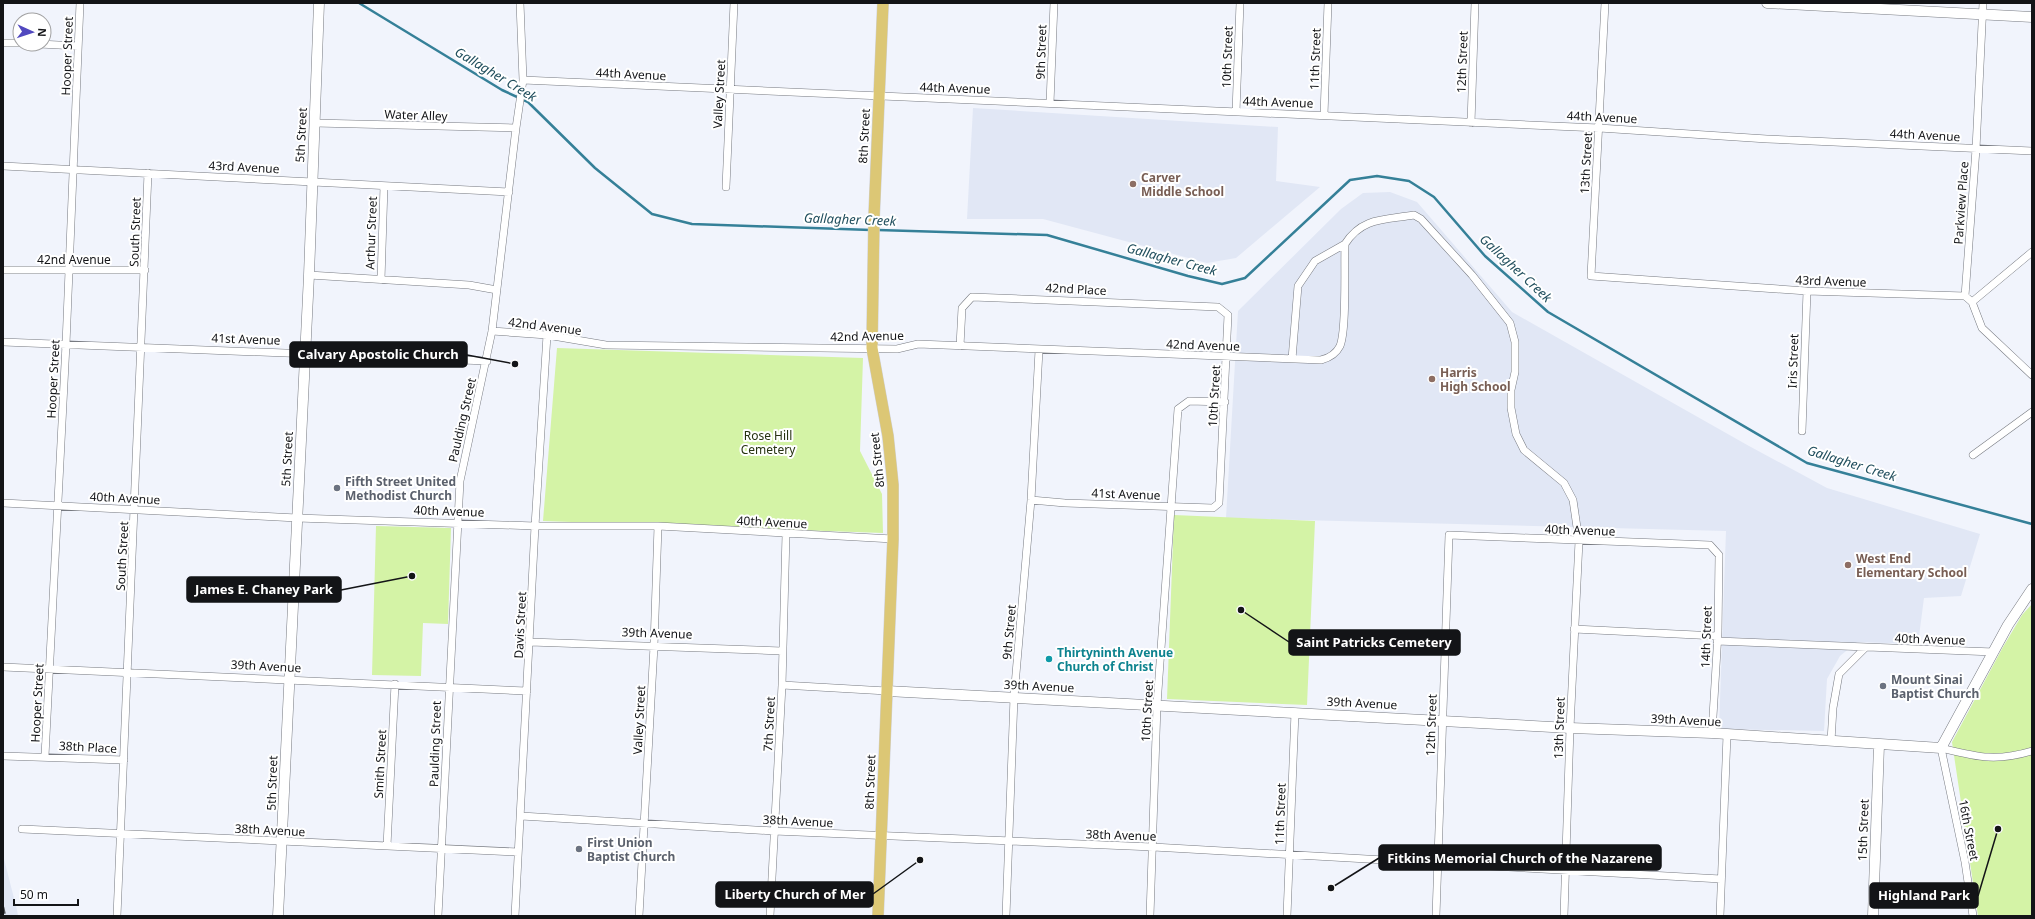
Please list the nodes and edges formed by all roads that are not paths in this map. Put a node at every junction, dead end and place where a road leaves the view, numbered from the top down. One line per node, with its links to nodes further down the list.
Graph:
1 (80, 3): 16 (street, Hooper Street)
2 (319, 3): 23 (street, 5th Street)
3 (520, 3): 17 (street, Paulding Street)
4 (734, 3): 18 (street, Valley Street)
5 (883, 3): 19 (main road, 8th Street)
6 (1054, 3): 20 (street, 9th Street)
7 (1240, 3): 21 (street, 10th Street)
8 (1328, 3): 22 (street, 11th Street)
9 (1475, 3): 24 (street, 12th Street)
10 (1605, 3): 26 (street, 13th Street)
11 (1767, 3): 13 (street)
12 (1983, 3): 13 (street)
13 (1983, 15): 14 (street); 27 (street, Parkview Place)
14 (2032, 17)
15 (52, 45): 16 (street)
16 (78, 46): 30 (street, Hooper Street)
17 (523, 80): 18 (street, 44th Avenue); 25 (street, Paulding Street)
18 (730, 89): 19 (street, 44th Avenue); 34 (street, Valley Street)
19 (879, 96): 20 (street, 44th Avenue); 55 (main road, 8th Street)
20 (1050, 102): 21 (street, 44th Avenue)
21 (1236, 112): 22 (street, 44th Avenue)
22 (1324, 115): 24 (street, 44th Avenue)
23 (315, 123): 25 (street, Water Alley); 32 (street, 5th Street)
24 (1471, 123): 26 (street, 44th Avenue)
25 (516, 128): 35 (street, Paulding Street)
26 (1599, 128): 27 (street, 44th Avenue); 42 (street, 13th Street)
27 (1976, 149): 28 (street, 44th Avenue); 46 (street, Parkview Place)
28 (2032, 151)
29 (3, 166): 30 (street, 43rd Avenue)
30 (73, 169): 31 (street, 43rd Avenue); 39 (street, Hooper Street)
31 (148, 173): 32 (street, 43rd Avenue); 40 (street, South Street)
32 (312, 182): 33 (street, 43rd Avenue); 41 (street, 5th Street)
33 (384, 186): 35 (street, 43rd Avenue); 43 (street, Arthur Street)
34 (726, 187)
35 (509, 192): 44 (street, Paulding Street)
36 (1345, 244): 59 (street); 59 (street, 42nd Avenue); 79 (street)
37 (2032, 252): 47 (street)
38 (3, 270): 39 (street, 42nd Avenue)
39 (68, 270): 40 (street, 42nd Avenue); 52 (street, Hooper Street)
40 (145, 270): 54 (street, South Street)
41 (309, 275): 43 (street); 57 (street, 5th Street)
42 (1591, 276): 45 (street, 43rd Avenue)
43 (381, 280): 44 (street)
44 (497, 290): 49 (street, Paulding Street)
45 (1807, 292): 46 (street, 43rd Avenue); 64 (street, Iris Street)
46 (1965, 296): 47 (street)
47 (1972, 302): 61 (street)
48 (1228, 315): 53 (street, 42nd Place); 58 (street, 10th Street)
49 (492, 331): 50 (street, 42nd Avenue); 60 (street, Paulding Street)
50 (547, 335): 55 (street, 42nd Avenue); 74 (street, Davis Street)
51 (3, 342): 52 (street, 41st Avenue)
52 (66, 344): 54 (street, 41st Avenue); 69 (street, Hooper Street)
53 (960, 346): 55 (street, 42nd Avenue); 56 (street, 42nd Avenue)
54 (142, 347): 57 (street, 41st Avenue); 71 (street, South Street)
55 (872, 348): 78 (main road, 8th Street)
56 (1039, 350): 58 (street, 42nd Avenue); 66 (street, 9th Street)
57 (305, 352): 60 (street, 41st Avenue); 72 (street, 5th Street)
58 (1227, 358): 59 (street, 42nd Avenue); 62 (street, 10th Street)
59 (1292, 359)
60 (487, 360): 73 (street, Paulding Street)
61 (2032, 375)
62 (1225, 402): 67 (street, 10th Street); 70 (street, 10th Street)
63 (2032, 412): 65 (street)
64 (1802, 431)
65 (1973, 455)
66 (1031, 500): 70 (street, 41st Avenue); 98 (street, 9th Street)
67 (1219, 502): 70 (street, 41st Avenue)
68 (3, 504): 69 (street, 40th Avenue)
69 (57, 505): 71 (street, 40th Avenue); 90 (street, Hooper Street)
70 (1170, 507): 99 (street, 10th Street)
71 (135, 510): 72 (street, 40th Avenue); 91 (street, South Street)
72 (297, 518): 73 (street, 40th Avenue); 92 (street, 5th Street)
73 (457, 522): 74 (street, 40th Avenue); 95 (street, Paulding Street)
74 (535, 526): 75 (street, 40th Avenue); 84 (street, Davis Street)
75 (658, 526): 76 (street, 40th Avenue); 85 (street, Valley Street)
76 (786, 534): 78 (street, 40th Avenue); 87 (street, 7th Street)
77 (1449, 535): 79 (street, 40th Avenue); 101 (street, 12th Street)
78 (893, 539): 97 (main road, 8th Street)
79 (1579, 541): 80 (street, 40th Avenue); 82 (street, 13th Street)
80 (1710, 545): 83 (street, 14th Street)
81 (2032, 589): 88 (street)
82 (1574, 629): 83 (street); 102 (street, 13th Street)
83 (1717, 639): 86 (street, 40th Avenue); 103 (street, 14th Street)
84 (530, 642): 85 (street, 39th Avenue); 96 (street, Davis Street)
85 (654, 646): 87 (street, 39th Avenue); 113 (street, Valley Street)
86 (1865, 648): 88 (street, 40th Avenue); 105 (street)
87 (782, 651): 94 (street, 7th Street)
88 (1994, 652): 107 (street)
89 (3, 667): 90 (street, 39th Avenue)
90 (49, 669): 91 (street, 39th Avenue); 110 (street, Hooper Street)
91 (127, 672): 92 (street, 39th Avenue); 111 (street, South Street)
92 (289, 680): 93 (street, 39th Avenue); 118 (street, 5th Street)
93 (395, 684): 95 (street, 39th Avenue); 120 (street, Smith Street)
94 (782, 685): 97 (street, 39th Avenue); 115 (street, 7th Street)
95 (449, 686): 96 (street, 39th Avenue); 121 (street, Paulding Street)
96 (527, 691): 112 (street, Davis Street)
97 (887, 691): 98 (street, 39th Avenue); 117 (main road, 8th Street)
98 (1014, 697): 99 (street, 39th Avenue); 119 (street, 9th Street)
99 (1157, 704): 100 (street, 39th Avenue); 122 (street, 10th Street)
100 (1295, 712): 101 (street, 39th Avenue); 124 (street, 11th Street)
101 (1442, 720): 102 (street, 39th Avenue); 125 (street, 12th Street)
102 (1570, 728): 103 (street, 39th Avenue); 126 (street, 13th Street)
103 (1712, 733): 104 (street, 39th Avenue)
104 (1727, 736): 105 (street, 39th Avenue); 127 (street)
105 (1831, 741): 106 (street, 39th Avenue)
106 (1880, 745): 107 (street, 39th Avenue); 141 (street, 15th Street)
107 (1941, 748): 108 (street); 142 (street, 16th Street)
108 (2032, 751)
109 (3, 756): 110 (street, 38th Place)
110 (45, 756): 111 (street, 38th Place)
111 (124, 760): 116 (street, South Street)
112 (521, 816): 113 (street, 38th Avenue); 123 (street, Davis Street)
113 (644, 824): 115 (street, 38th Avenue); 132 (street, Valley Street)
114 (22, 829): 116 (street, 38th Avenue)
115 (774, 831): 117 (street, 38th Avenue); 133 (street, 7th Street)
116 (120, 833): 118 (street, 38th Avenue); 128 (street, South Street)
117 (881, 836): 119 (street, 38th Avenue); 134 (main road, 8th Street)
118 (282, 842): 120 (street, 38th Avenue); 129 (street, 5th Street)
119 (1010, 842): 122 (street, 38th Avenue); 135 (street, 9th Street)
120 (387, 846): 121 (street, 38th Avenue)
121 (442, 848): 123 (street, 38th Avenue); 130 (street, Paulding Street)
122 (1153, 848): 124 (street, 38th Avenue); 136 (street, 10th Street)
123 (518, 852): 131 (street, Davis Street)
124 (1289, 856): 125 (street, 38th Avenue); 137 (street, 11th Street)
125 (1438, 864): 126 (street, 38th Avenue); 138 (street, 12th Street)
126 (1565, 870): 127 (street, 38th Avenue); 139 (street, 13th Street)
127 (1721, 879): 140 (street)
128 (117, 916)
129 (278, 916)
130 (438, 916)
131 (515, 916)
132 (639, 916)
133 (770, 916)
134 (878, 916)
135 (1006, 916)
136 (1150, 916)
137 (1287, 916)
138 (1436, 916)
139 (1564, 916)
140 (1720, 916)
141 (1872, 916)
142 (1972, 916)

